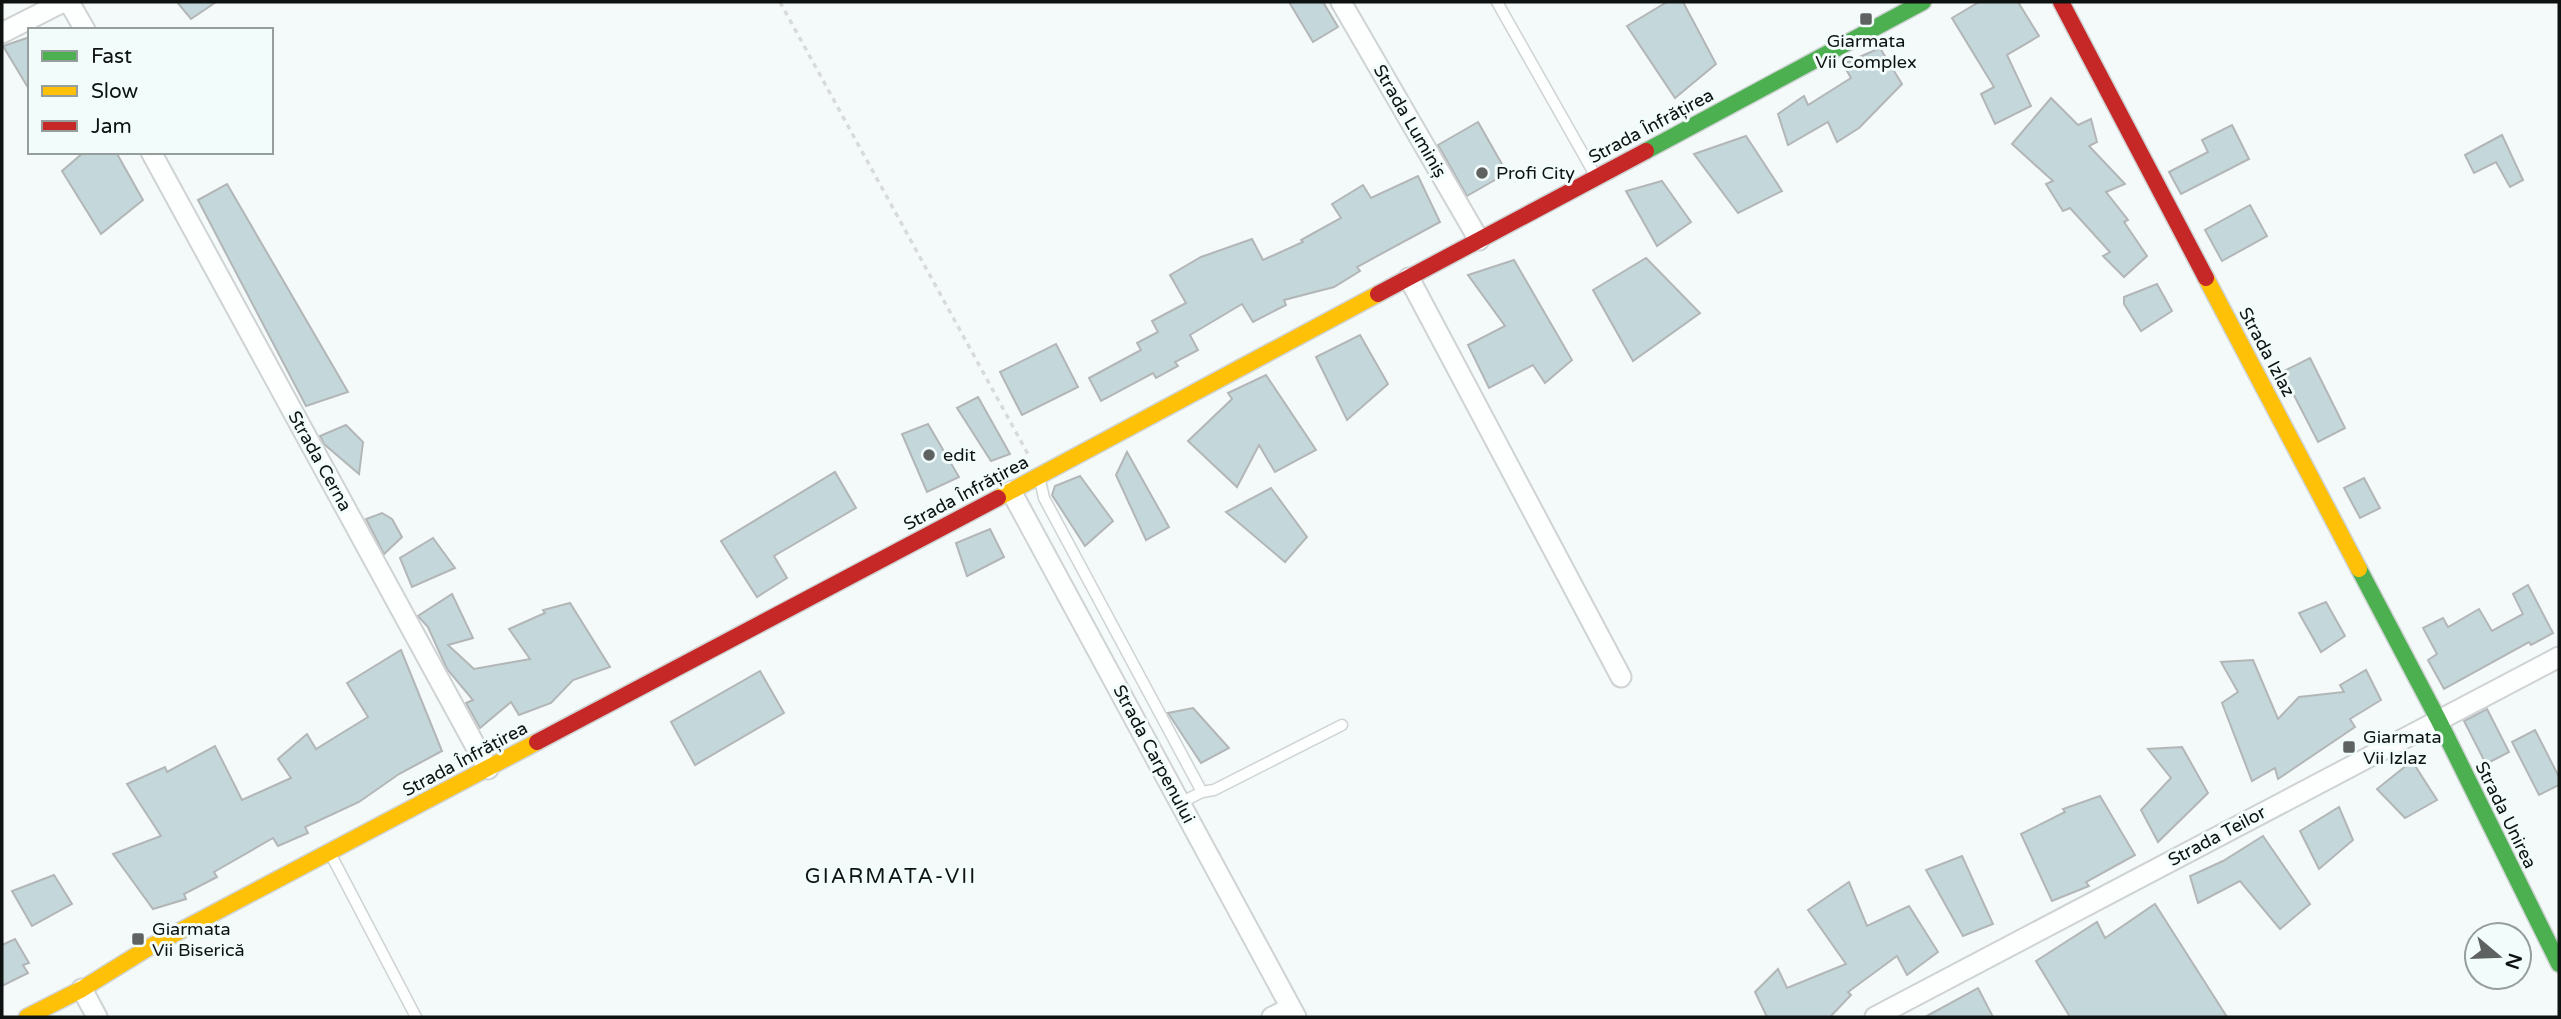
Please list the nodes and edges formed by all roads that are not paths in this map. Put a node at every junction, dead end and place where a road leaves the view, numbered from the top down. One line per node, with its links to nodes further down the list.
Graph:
1 (63, 2): 8 (street)
2 (69, 2): 7 (street)
3 (1341, 2): 11 (street, Strada Luminiș)
4 (1497, 2): 10 (lane)
5 (1923, 2): 10 (street, Strada Înfrățirea)
6 (2061, 2): 17 (street, Strada Izlaz)
7 (84, 28)
8 (2, 33)
9 (152, 154): 19 (street, Strada Cerna)
10 (1596, 177): 11 (street, Strada Înfrățirea)
11 (1479, 240): 12 (street, Strada Înfrățirea)
12 (1409, 278): 13 (street, Strada Înfrățirea); 16 (street)
13 (1040, 476): 14 (street, Strada Înfrățirea); 20 (lane)
14 (1011, 491): 19 (street, Strada Înfrățirea); 21 (street, Strada Carpenului)
15 (2559, 657): 17 (street, Strada Teilor)
16 (1621, 677)
17 (2438, 719): 23 (street, Strada Unirea); 30 (street, Strada Teilor)
18 (1342, 725): 20 (lane)
19 (488, 769): 22 (street, Strada Înfrățirea)
20 (1202, 792): 21 (lane)
21 (1180, 803): 25 (street, Strada Carpenului)
22 (330, 852): 24 (street, Strada Înfrățirea); 28 (lane)
23 (2559, 964)
24 (82, 989): 26 (street, Strada Înfrățirea); 27 (street)
25 (1293, 1012): 29 (street)
26 (27, 1017)
27 (97, 1017)
28 (416, 1017)
29 (1272, 1017)
30 (1875, 1017)

